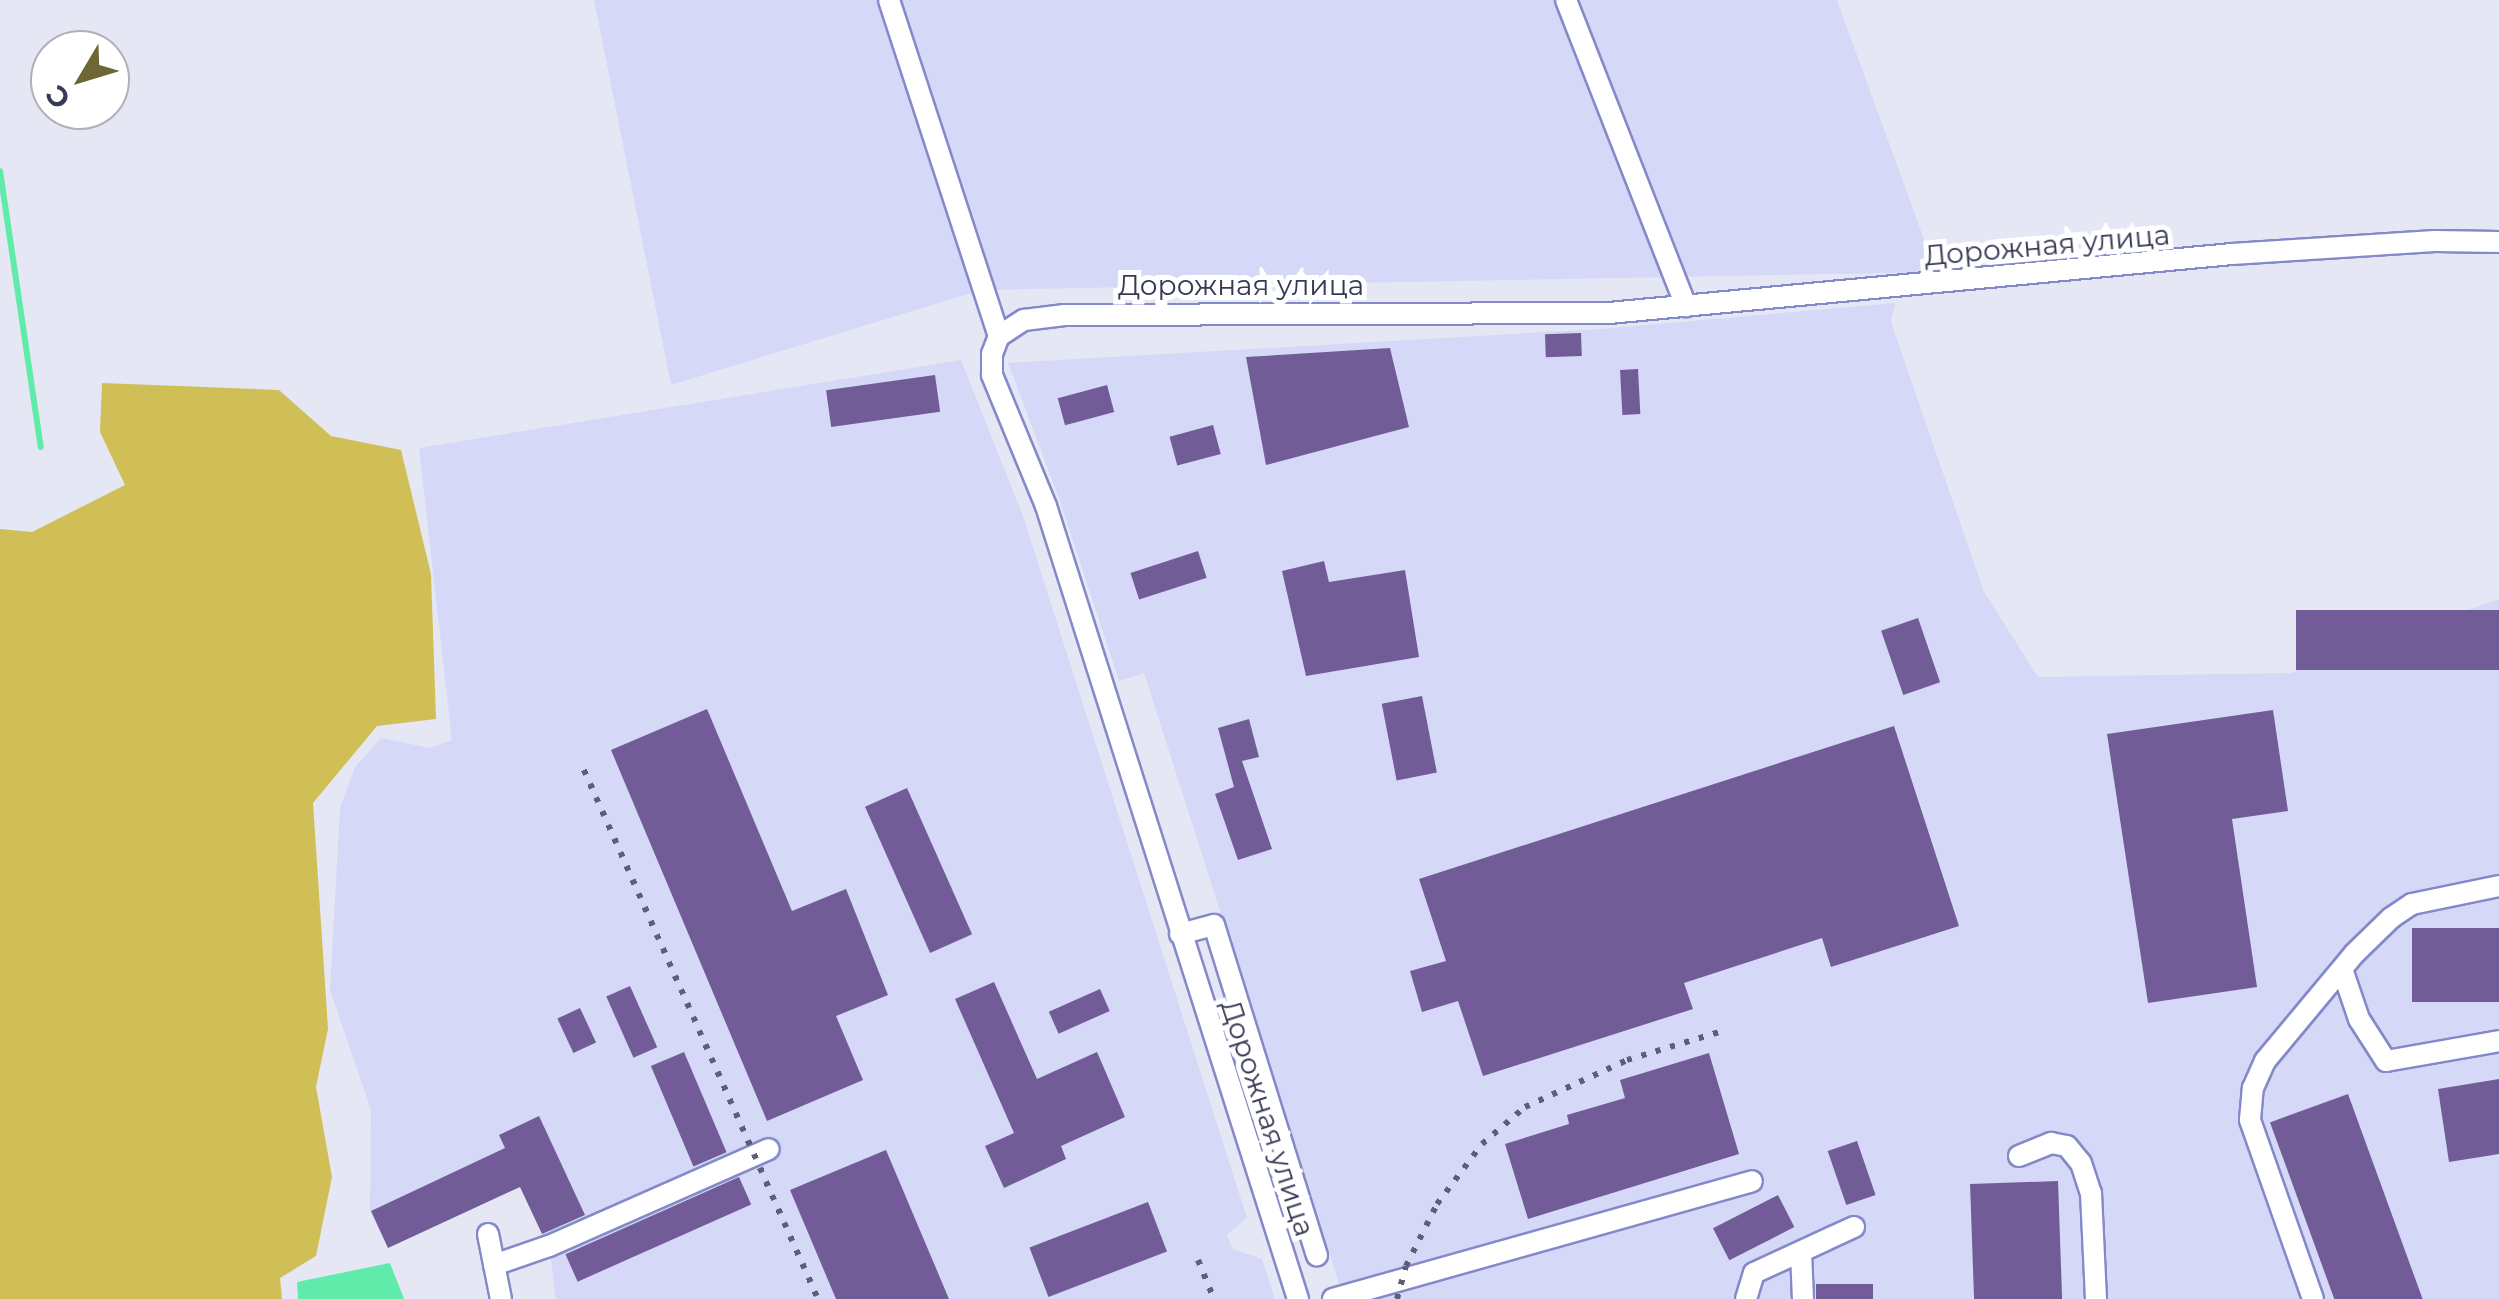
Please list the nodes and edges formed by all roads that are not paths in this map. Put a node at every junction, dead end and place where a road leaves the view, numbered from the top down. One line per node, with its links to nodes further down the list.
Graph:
1 (889, 0): 5 (street)
2 (1566, 0): 4 (street)
3 (2499, 242): 4 (street, Дорожная улица)
4 (1686, 306): 5 (street, Дорожная улица)
5 (999, 336): 7 (street, Дорожная улица)
6 (2499, 886): 8 (street)
7 (1180, 934): 16 (street); 19 (street, Дорожная улица)
8 (2342, 968): 9 (street); 24 (street)
9 (2499, 1041)
10 (768, 1149): 17 (street)
11 (2019, 1156): 23 (street)
12 (1752, 1181): 20 (street)
13 (1854, 1227): 15 (street)
14 (488, 1234): 17 (street)
15 (1802, 1252): 21 (street); 22 (street)
16 (1317, 1254)
17 (494, 1265): 18 (street)
18 (501, 1299)
19 (1298, 1299)
20 (1332, 1299)
21 (1746, 1299)
22 (1802, 1299)
23 (2096, 1299)
24 (2314, 1299)

